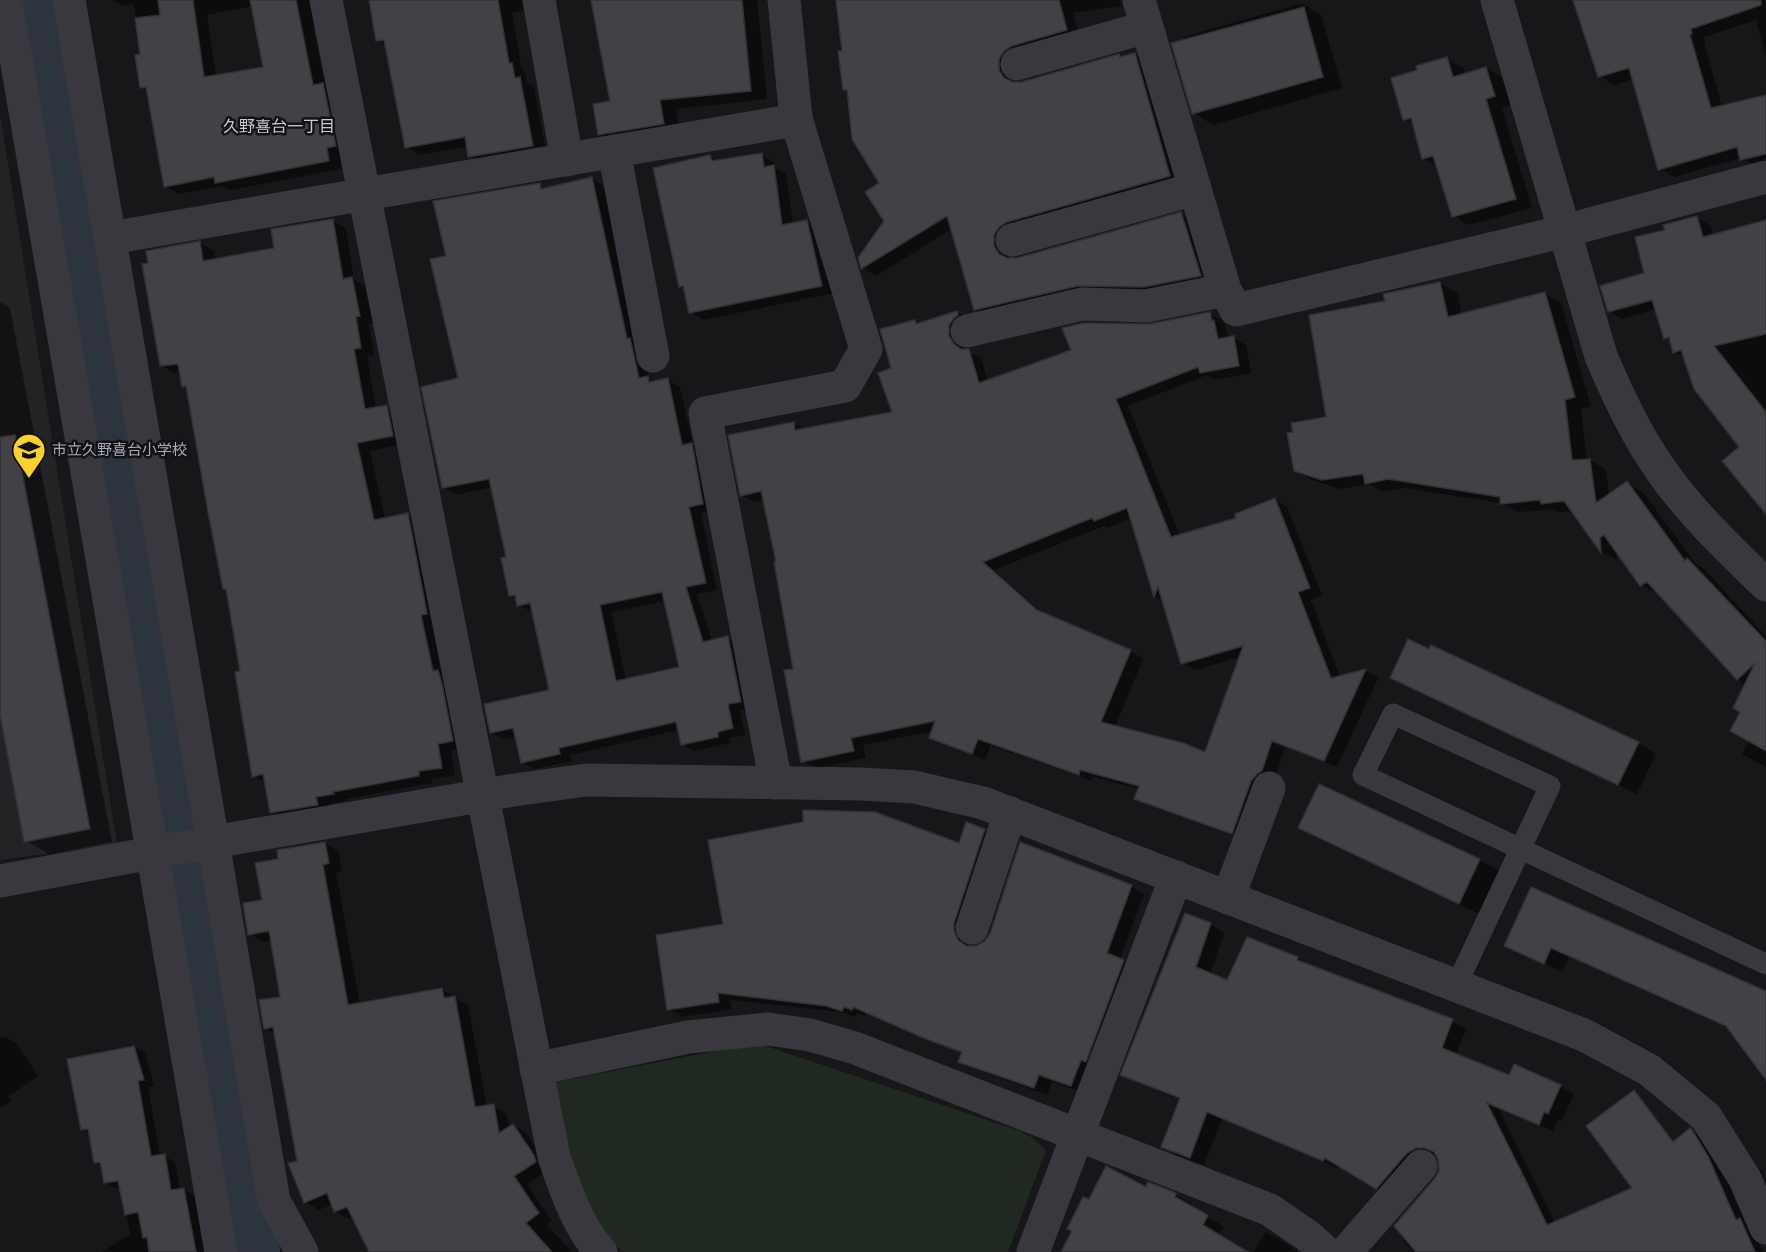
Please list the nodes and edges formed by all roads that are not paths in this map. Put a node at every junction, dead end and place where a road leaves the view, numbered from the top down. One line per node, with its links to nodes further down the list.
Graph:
1 (6, 0): 26 (street)
2 (69, 0): 16 (street)
3 (326, 0): 14 (street)
4 (539, 0): 11 (street)
5 (784, 0): 9 (street)
6 (1497, 0): 15 (street)
7 (1143, 14): 8 (street); 13 (street)
8 (1017, 64)
9 (796, 118): 10 (street); 22 (street)
10 (614, 152): 11 (street); 20 (street)
11 (567, 160): 14 (street)
12 (1766, 177): 15 (street)
13 (1195, 189): 17 (street); 18 (street)
14 (364, 194): 16 (street); 24 (street)
15 (1563, 231): 18 (street); 21 (street)
16 (110, 238): 26 (street)
17 (1012, 240)
18 (1225, 290): 19 (street)
19 (967, 330)
20 (653, 356)
21 (1766, 585)
22 (776, 783): 24 (street); 25 (street)
23 (1269, 788): 30 (street)
24 (483, 796): 26 (street); 34 (street)
25 (1010, 813): 28 (street); 31 (street)
26 (183, 847): 29 (street); 38 (street); 39 (street)
27 (1521, 848): 27 (lane); 32 (lane); 33 (lane)
28 (1176, 877): 30 (street); 35 (street)
29 (0, 881)
30 (1228, 898): 33 (street)
31 (972, 928)
32 (1766, 964)
33 (1456, 986): 37 (street)
34 (536, 1069): 35 (street); 40 (street)
35 (1078, 1135): 41 (street); 42 (street)
36 (1422, 1166): 43 (street)
37 (1766, 1228)
38 (221, 1252)
39 (302, 1252)
40 (601, 1252)
41 (1033, 1252)
42 (1326, 1252)
43 (1346, 1252)

